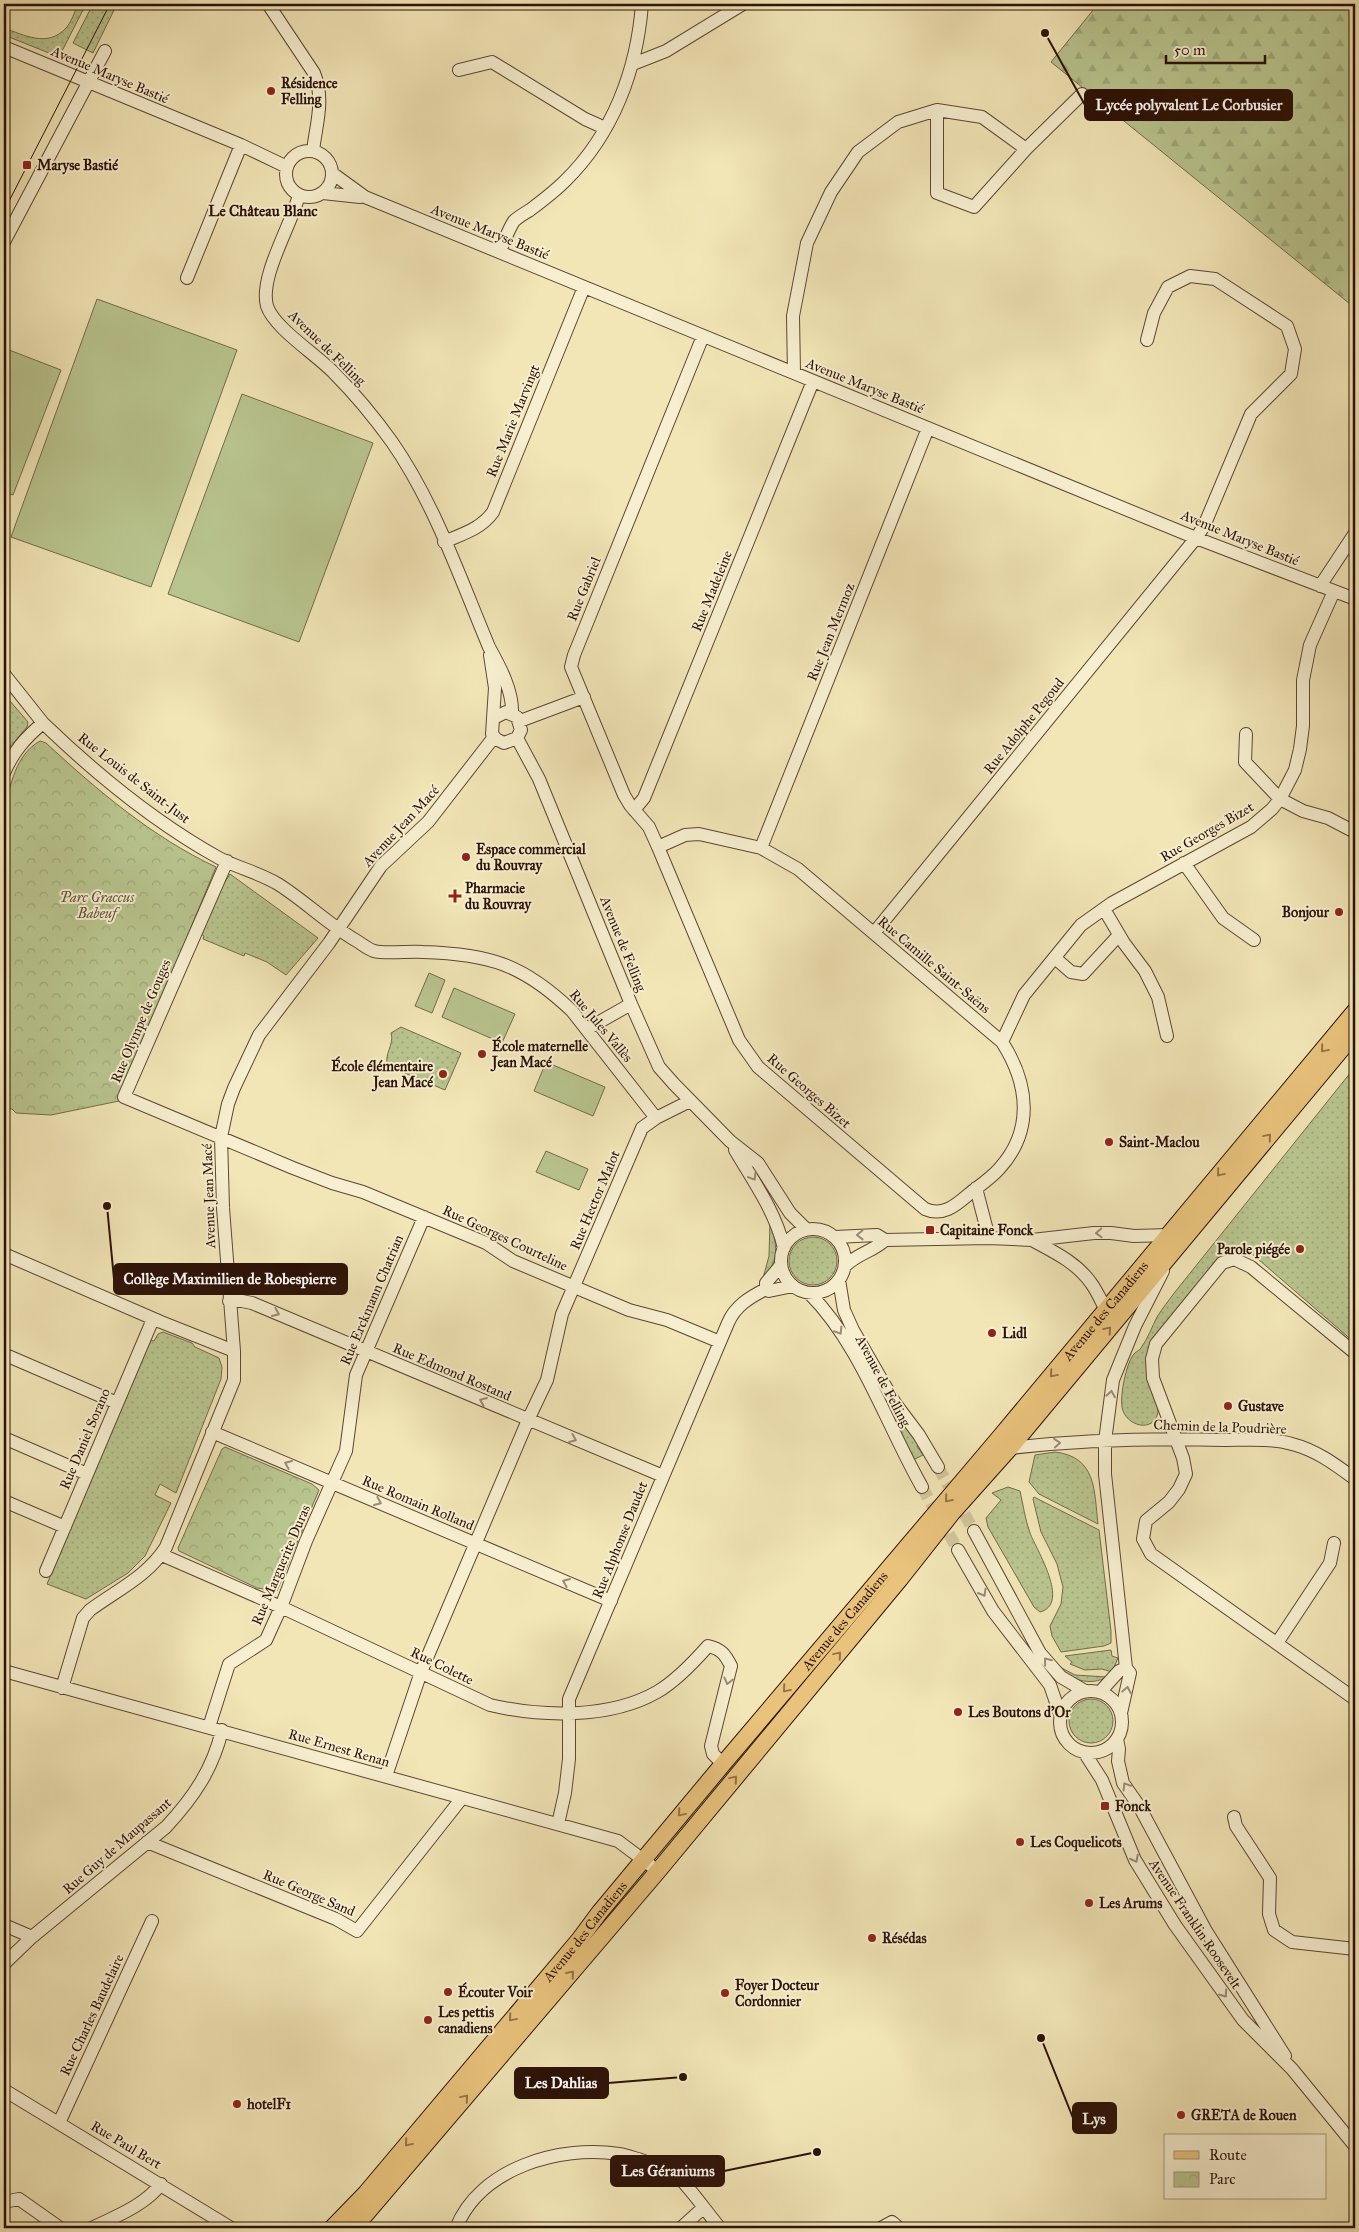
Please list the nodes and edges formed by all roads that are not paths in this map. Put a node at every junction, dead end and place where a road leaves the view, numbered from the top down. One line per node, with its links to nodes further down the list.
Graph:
1 (268, 4): 14 (street)
2 (642, 4): 6 (street)
3 (740, 5): 6 (street)
4 (4, 47): 8 (street, Avenue Maryse Bastié)
5 (105, 51): 8 (street)
6 (633, 64): 11 (street)
7 (459, 70): 11 (street)
8 (88, 83): 12 (street, Avenue Maryse Bastié); 20 (street)
9 (1082, 94): 13 (street)
10 (937, 110): 13 (street); 13 (street); 26 (street)
11 (605, 128): 21 (street)
12 (241, 145): 15 (street, Avenue Maryse Bastié); 22 (street)
13 (1026, 149)
14 (313, 151): 15 (street); 16 (street)
15 (287, 167): 18 (street)
16 (332, 173): 17 (street); 19 (street, Avenue Maryse Bastié)
17 (323, 193): 18 (street); 19 (street, Avenue Maryse Bastié)
18 (298, 195): 31 (street, Avenue de Felling)
19 (364, 198): 21 (street, Avenue Maryse Bastié)
20 (4, 242)
21 (499, 252): 23 (street, Avenue Maryse Bastié)
22 (187, 278)
23 (584, 287): 24 (street, Avenue Maryse Bastié); 31 (street, Rue Marie Marvingt)
24 (703, 336): 26 (street, Avenue Maryse Bastié); 37 (street, Rue Gabriel)
25 (1147, 340): 30 (street, Rue Adolphe Pegoud)
26 (794, 373): 27 (street, Avenue Maryse Bastié)
27 (813, 381): 28 (street, Avenue Maryse Bastié); 46 (street, Rue Madeleine)
28 (928, 428): 30 (street, Avenue Maryse Bastié); 49 (street, Rue Jean Mermoz)
29 (1355, 533): 32 (street)
30 (1196, 538): 32 (street, Avenue Maryse Bastié); 54 (street, Rue Adolphe Pegoud)
31 (444, 542): 35 (street, Avenue de Felling)
32 (1320, 586): 33 (street, Avenue Maryse Bastié)
33 (1334, 590): 34 (street, Avenue Maryse Bastié); 45 (street, Rue Georges Bizet)
34 (1355, 599)
35 (489, 648): 38 (street, Avenue de Felling); 39 (street, Avenue de Felling)
36 (4, 674): 40 (street, Rue Louis de Saint-Just)
37 (584, 697): 38 (street); 46 (street, Rue Gabriel)
38 (516, 717): 39 (street); 43 (street)
39 (494, 718): 42 (street)
40 (43, 723): 44 (street); 50 (street, Rue Louis de Saint-Just)
41 (1246, 734): 45 (street)
42 (494, 737): 43 (street); 53 (street, Avenue Jean Macé)
43 (517, 738): 58 (street, Avenue de Felling)
44 (4, 773)
45 (1280, 800): 47 (street); 51 (street, Rue Georges Bizet)
46 (634, 810): 48 (street, Rue Gabriel)
47 (1351, 830)
48 (658, 847): 49 (street, Rue Camille Saint-Saëns); 69 (street, Rue Georges Bizet)
49 (761, 848): 54 (street, Rue Camille Saint-Saëns)
50 (227, 861): 53 (street, Rue Louis de Saint-Just); 66 (street, Rue Olympe de Gouges)
51 (1184, 863): 52 (street, Rue Georges Bizet); 56 (street)
52 (1104, 909): 55 (street); 57 (street, Rue Georges Bizet)
53 (338, 929): 60 (street, Rue Jules Vallès); 66 (street, Avenue Jean Macé)
54 (874, 933): 63 (street, Rue Camille Saint-Saëns)
55 (1119, 935): 57 (street); 62 (street)
56 (1254, 940)
57 (1055, 958): 63 (street, Rue Georges Bizet)
58 (631, 1004): 60 (street); 64 (street, Avenue de Felling)
59 (1355, 1011): 72 (main road, Avenue des Canadiens, one-way to 72)
60 (587, 1029): 65 (street, Rue Jules Vallès)
61 (1355, 1033): 79 (main road, Avenue des Canadiens, one-way to 61)
62 (1167, 1036)
63 (1002, 1042): 68 (street, Rue Camille Saint-Saëns)
64 (686, 1104): 65 (street, Rue Hector Malot); 67 (street, Avenue de Felling)
65 (656, 1118): 84 (street, Rue Hector Malot)
66 (221, 1137): 70 (street, Rue Georges Courteline); 87 (street, Avenue Jean Macé)
67 (730, 1141): 71 (street, Avenue de Felling); 77 (street, Avenue de Felling, one-way to 77)
68 (976, 1188): 69 (street, Rue Camille Saint-Saëns); 74 (street)
69 (938, 1212)
70 (424, 1217): 84 (street, Rue Georges Courteline); 92 (street, Rue Erckmann Chatrian)
71 (806, 1229): 73 (street); 77 (street)
72 (1169, 1235): 76 (street, one-way to 76); 88 (main road, Avenue des Canadiens)
73 (835, 1237): 75 (street, one-way to 73); 81 (street)
74 (989, 1238): 75 (street); 76 (street)
75 (885, 1240): 81 (street)
76 (1032, 1240): 88 (street)
77 (784, 1248): 80 (street)
78 (4, 1254): 89 (street)
79 (1170, 1256): 100 (street, one-way to 79); 101 (main road, Avenue des Canadiens, one-way to 79)
80 (781, 1265): 83 (street); 85 (street, Rue Alphonse Daudet)
81 (845, 1266): 82 (street)
82 (839, 1280): 86 (street); 102 (street, Avenue de Felling)
83 (793, 1286): 85 (street, Rue Alphonse Daudet); 86 (street)
84 (574, 1287): 90 (street, Rue Georges Courteline); 96 (street, Rue Hector Malot)
85 (766, 1289): 90 (street, Rue Alphonse Daudet)
86 (809, 1293): 107 (street, Avenue de Felling, one-way to 107)
87 (229, 1301): 91 (street, Avenue Jean Macé); 92 (street, Rue Edmond Rostand, one-way to 92)
88 (1106, 1310): 133 (main road, Avenue des Canadiens, one-way to 133)
89 (153, 1319): 91 (street); 95 (street, Rue Daniel Sorano)
90 (720, 1342): 104 (street, Rue Alphonse Daudet)
91 (234, 1351): 97 (street, Avenue Jean Macé)
92 (367, 1352): 96 (street, Rue Edmond Rostand, one-way to 92); 106 (street, Rue Erckmann Chatrian)
93 (1355, 1353): 99 (street)
94 (8, 1356): 95 (street)
95 (117, 1403): 103 (street, Rue Daniel Sorano)
96 (528, 1420): 104 (street, Rue Edmond Rostand, one-way to 104); 112 (street, Rue Hector Malot)
97 (212, 1432): 106 (street, Rue Romain Rolland, one-way to 97); 114 (street, Avenue Jean Macé)
98 (4, 1438): 103 (street)
99 (1175, 1438): 100 (street, Chemin de la Poudrière); 105 (street, Chemin de la Poudrière); 118 (street)
100 (1105, 1441): 101 (street, Chemin de la Poudrière, one-way to 100); 119 (street)
101 (1010, 1448): 140 (main road, Avenue des Canadiens, one-way to 101)
102 (938, 1467)
103 (87, 1474): 109 (street, Rue Daniel Sorano)
104 (663, 1476): 116 (street, Rue Alphonse Daudet)
105 (1355, 1479)
106 (333, 1483): 112 (street, Rue Romain Rolland, one-way to 112); 117 (street, Rue Marguerite Duras)
107 (922, 1487)
108 (4, 1501): 109 (street)
109 (65, 1526): 115 (street, Rue Daniel Sorano)
110 (974, 1531): 123 (street, one-way to 110)
111 (1334, 1543): 118 (street)
112 (475, 1544): 116 (street, Rue Romain Rolland, one-way to 112); 121 (street, Rue Hector Malot)
113 (958, 1550): 128 (street, one-way to 128)
114 (162, 1555): 117 (street, Rue Colette); 122 (street, Avenue Jean Macé)
115 (46, 1572)
116 (611, 1601): 126 (street, Rue Alphonse Daudet)
117 (281, 1606): 121 (street, Rue Colette); 129 (street, Rue Marguerite Duras)
118 (1277, 1643): 125 (street)
119 (1126, 1668): 124 (street); 127 (street, one-way to 119)
120 (4, 1671): 122 (street, Rue Ernest Renan)
121 (421, 1672): 126 (street, Rue Colette); 134 (street, Rue Hector Malot)
122 (62, 1688): 129 (street, Rue Ernest Renan)
123 (1085, 1691): 124 (street); 128 (street)
124 (1100, 1692): 127 (street)
125 (1355, 1698)
126 (568, 1713): 133 (street, Rue Colette, one-way to 133); 137 (street, Rue Alphonse Daudet)
127 (1121, 1713): 131 (street)
128 (1060, 1714): 132 (street)
129 (210, 1727): 130 (street, Rue Ernest Renan)
130 (222, 1730): 134 (street, Rue Ernest Renan); 138 (street, Rue Guy de Maupassant)
131 (1117, 1739): 132 (street); 146 (street, Avenue Franklin Roosevelt, one-way to 131)
132 (1084, 1752): 146 (street, Avenue Franklin Roosevelt, one-way to 146)
133 (723, 1764): 139 (main road, Avenue des Canadiens, one-way to 139)
134 (386, 1776): 135 (street, Rue Ernest Renan)
135 (462, 1798): 137 (street, Rue Ernest Renan); 138 (street, Rue George Sand)
136 (1234, 1817): 144 (street)
137 (558, 1824): 139 (street, Rue Ernest Renan)
138 (147, 1842): 143 (street, Rue Guy de Maupassant)
139 (643, 1859): 140 (street, Rue Ernest Renan); 156 (main road, Avenue des Canadiens, one-way to 156)
140 (658, 1871): 157 (main road, Avenue des Canadiens, one-way to 140)
141 (152, 1921): 148 (street, Rue Charles Baudelaire)
142 (4, 1925): 143 (street)
143 (32, 1937): 145 (street, Rue Guy de Maupassant)
144 (1355, 1949)
145 (4, 1964)
146 (1292, 2069): 149 (street, Avenue Franklin Roosevelt)
147 (4, 2090): 148 (street, Rue Paul Bert)
148 (59, 2122): 150 (street, Rue Paul Bert)
149 (1355, 2146)
150 (161, 2184): 154 (street); 155 (street, Rue Paul Bert)
151 (4, 2202): 153 (street)
152 (703, 2208): 158 (street); 159 (street); 160 (street)
153 (60, 2228)
154 (92, 2228)
155 (231, 2228)
156 (332, 2228)
157 (354, 2228)
158 (456, 2228)
159 (681, 2228)
160 (720, 2228)

